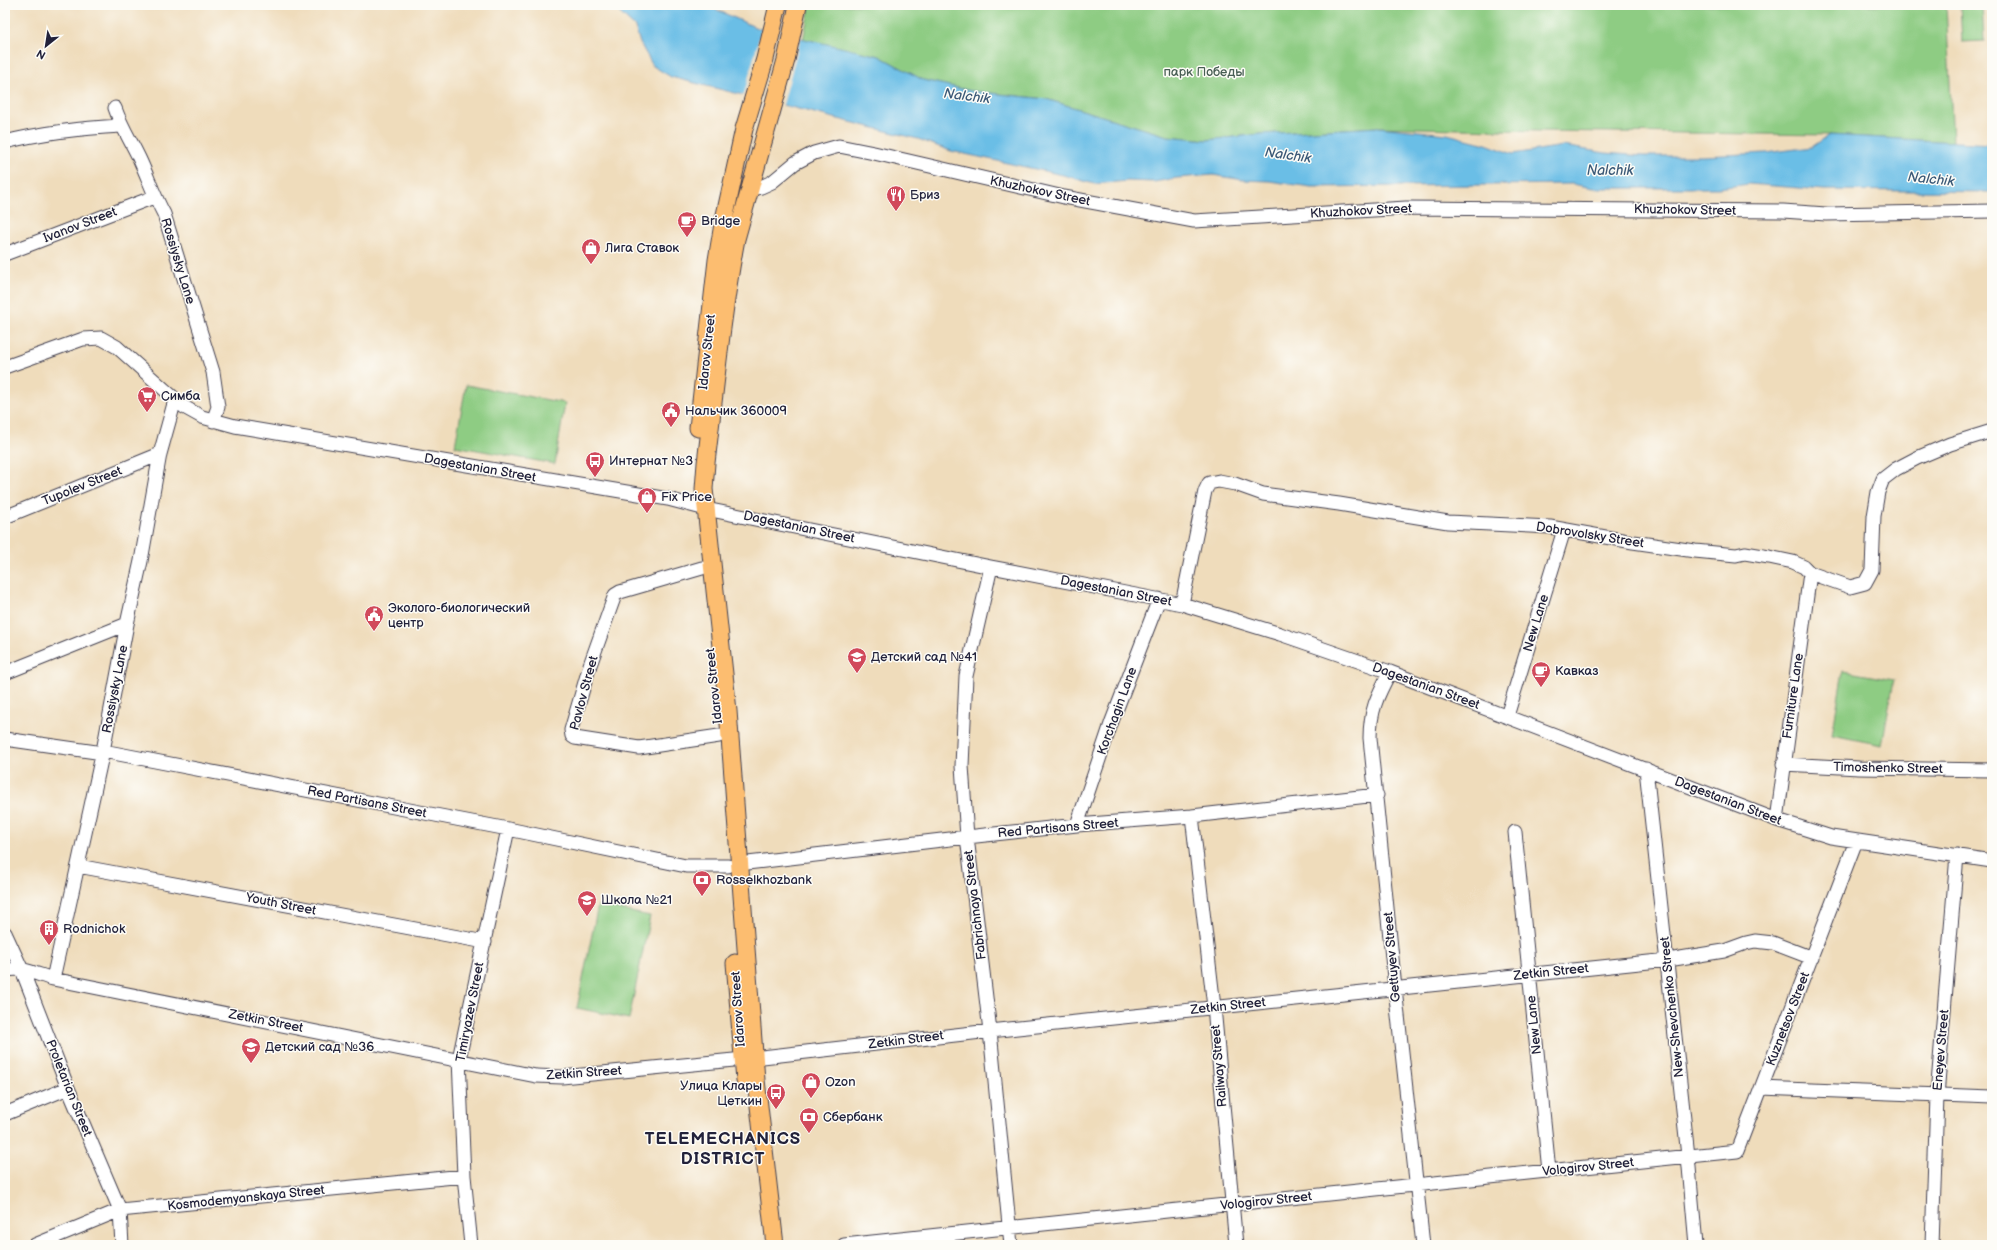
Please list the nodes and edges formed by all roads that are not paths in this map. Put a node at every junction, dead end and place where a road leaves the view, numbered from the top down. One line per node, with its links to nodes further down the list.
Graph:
1 (778, 5): 15 (main road, Idarov Street)
2 (798, 7): 6 (main road, Idarov Street)
3 (115, 108): 4 (street, Rossiysky Lane)
4 (121, 126): 5 (street); 7 (street, Rossiysky Lane)
5 (5, 142)
6 (750, 189): 8 (street, Khuzhokov Street); 15 (main road, Idarov Street)
7 (154, 197): 9 (street, Ivanov Street); 12 (street, Rossiysky Lane)
8 (1992, 211)
9 (5, 254)
10 (5, 367): 11 (street, Dagestanian Street)
11 (175, 400): 12 (street, Dagestanian Street); 14 (street, Rossiysky Lane)
12 (213, 420): 15 (street, Dagestanian Street)
13 (1992, 431): 20 (street, Dobrovolsky Street)
14 (160, 454): 16 (street, Tupolev Street); 23 (street, Rossiysky Lane)
15 (700, 507): 18 (street, Dagestanian Street); 19 (main road, Idarov Street); 43 (main road, Idarov Street)
16 (5, 517)
17 (1564, 530): 20 (street, Dobrovolsky Street); 22 (street, Dobrovolsky Street); 26 (street, New Lane)
18 (992, 567): 21 (street, Dagestanian Street); 39 (street, Fabrichnaya Street)
19 (702, 568): 27 (main road, Idarov Street); 27 (street, Pavlov Street)
20 (1810, 573): 30 (street, Furniture Lane)
21 (1159, 598): 22 (street, Dagestanian Street); 36 (street, Korchagin Lane)
22 (1182, 604): 24 (street, Dagestanian Street)
23 (127, 624): 25 (street); 29 (street, Rossiysky Lane)
24 (1390, 672): 26 (street, Dagestanian Street); 33 (street, Gettuyev Street)
25 (5, 673)
26 (1507, 716): 31 (street, Dagestanian Street)
27 (719, 736): 43 (main road, Idarov Street)
28 (5, 739): 29 (street, Red Partisans Street)
29 (103, 751): 37 (street, Red Partisans Street); 44 (street, Rossiysky Lane)
30 (1783, 764): 32 (street, Timoshenko Street); 35 (street, Furniture Lane)
31 (1646, 769): 35 (street, Dagestanian Street); 48 (street, New-Shevchenko Street)
32 (1992, 770)
33 (1377, 795): 34 (street, Red Partisans Street); 53 (street, Gettuyev Street)
34 (1192, 816): 36 (street, Red Partisans Street); 54 (street, Railway Street)
35 (1777, 820): 40 (street, Dagestanian Street)
36 (1077, 825): 39 (street, Red Partisans Street)
37 (508, 830): 43 (street, Red Partisans Street); 46 (street, Timiryazev Street)
38 (1515, 832): 51 (street, New Lane)
39 (967, 837): 43 (street, Red Partisans Street); 55 (street, Fabrichnaya Street)
40 (1856, 841): 41 (street, Dagestanian Street); 47 (street, Kuznetsov Street)
41 (1957, 855): 42 (street, Dagestanian Street); 60 (street, Eneyev Street)
42 (1992, 860)
43 (733, 865): 56 (main road, Idarov Street)
44 (78, 866): 46 (street, Youth Street); 52 (street, Rossiysky Lane)
45 (5, 933): 49 (street, Proletarian Street)
46 (484, 942): 57 (street, Timiryazev Street)
47 (1812, 958): 48 (street, Zetkin Street); 59 (street, Kuznetsov Street)
48 (1668, 960): 51 (street, Zetkin Street); 63 (street, New-Shevchenko Street)
49 (22, 970): 50 (street, Zetkin Street); 52 (street, Zetkin Street); 58 (street, Proletarian Street)
50 (5, 972)
51 (1529, 975): 53 (street, Zetkin Street); 64 (street, New Lane)
52 (53, 979): 57 (street, Zetkin Street)
53 (1395, 988): 54 (street, Zetkin Street); 66 (street, Gettuyev Street)
54 (1214, 1007): 55 (street, Zetkin Street); 67 (street, Railway Street)
55 (990, 1031): 56 (street, Zetkin Street); 69 (street, Fabrichnaya Street)
56 (748, 1058): 57 (street, Zetkin Street); 73 (main road, Idarov Street); 74 (main road, Idarov Street)
57 (459, 1059): 65 (street, Timiryazev Street)
58 (68, 1088): 62 (street); 68 (street, Proletarian Street)
59 (1762, 1088): 60 (street); 63 (street, Kuznetsov Street)
60 (1937, 1096): 61 (street); 80 (street, Eneyev Street)
61 (1992, 1097)
62 (5, 1114)
63 (1688, 1156): 64 (street, Vologirov Street); 79 (street, New-Shevchenko Street)
64 (1549, 1171): 66 (street, Vologirov Street)
65 (464, 1176): 68 (street, Kosmodemyanskaya Street); 72 (street, Timiryazev Street)
66 (1417, 1185): 67 (street, Vologirov Street); 78 (street, Gettuyev Street)
67 (1231, 1204): 69 (street, Vologirov Street); 77 (street, Railway Street)
68 (120, 1210): 70 (street, Kosmodemyanskaya Street); 71 (street, Proletarian Street)
69 (1009, 1227): 75 (street, Vologirov Street); 76 (street, Fabrichnaya Street)
70 (35, 1245)
71 (122, 1245)
72 (471, 1245)
73 (764, 1245)
74 (775, 1245)
75 (844, 1245)
76 (1011, 1245)
77 (1236, 1245)
78 (1423, 1245)
79 (1696, 1245)
80 (1932, 1245)

